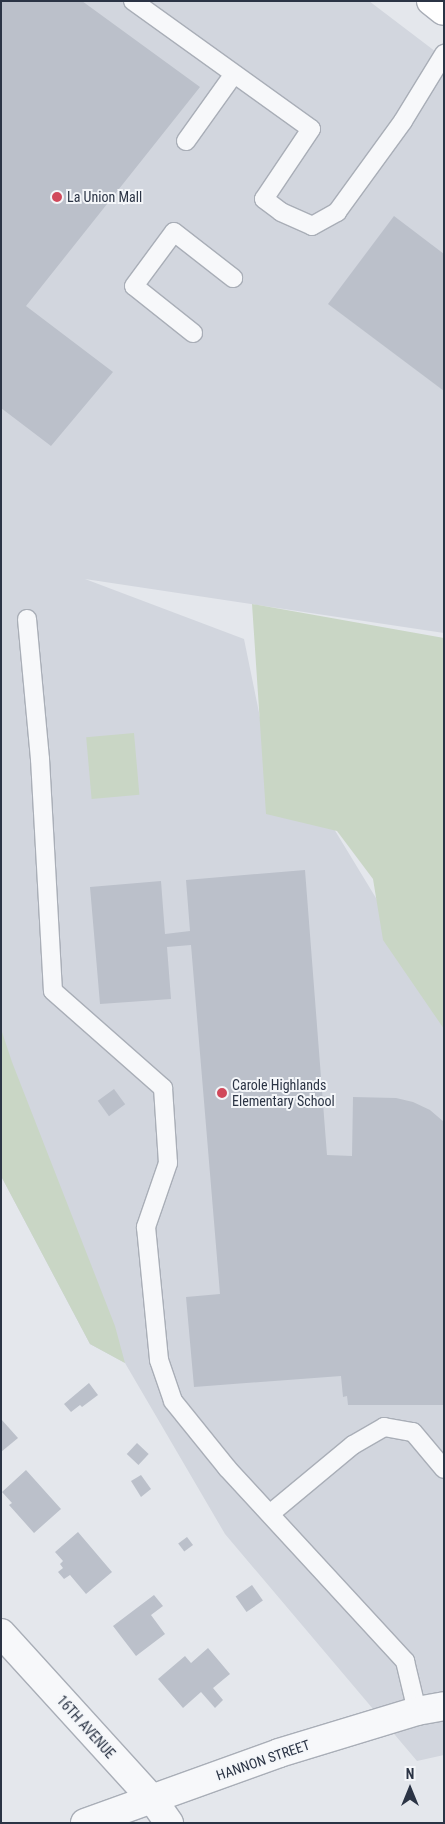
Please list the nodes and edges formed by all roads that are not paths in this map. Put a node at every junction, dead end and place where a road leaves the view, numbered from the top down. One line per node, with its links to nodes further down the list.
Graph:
1 (133, 1): 5 (lane)
2 (431, 1): 3 (main road)
3 (444, 11)
4 (444, 54): 5 (lane)
5 (234, 74): 6 (lane)
6 (186, 141)
7 (233, 278): 8 (lane)
8 (193, 333)
9 (27, 619): 11 (lane)
10 (444, 1469): 11 (lane)
11 (271, 1513): 14 (lane)
12 (1, 1633): 15 (street, 16TH AVENUE)
13 (444, 1706): 14 (street, HANNON STREET)
14 (417, 1711): 15 (street, HANNON STREET)
15 (153, 1800): 16 (street, HANNON STREET); 17 (street, 16TH AVENUE)
16 (86, 1823)
17 (169, 1823)

